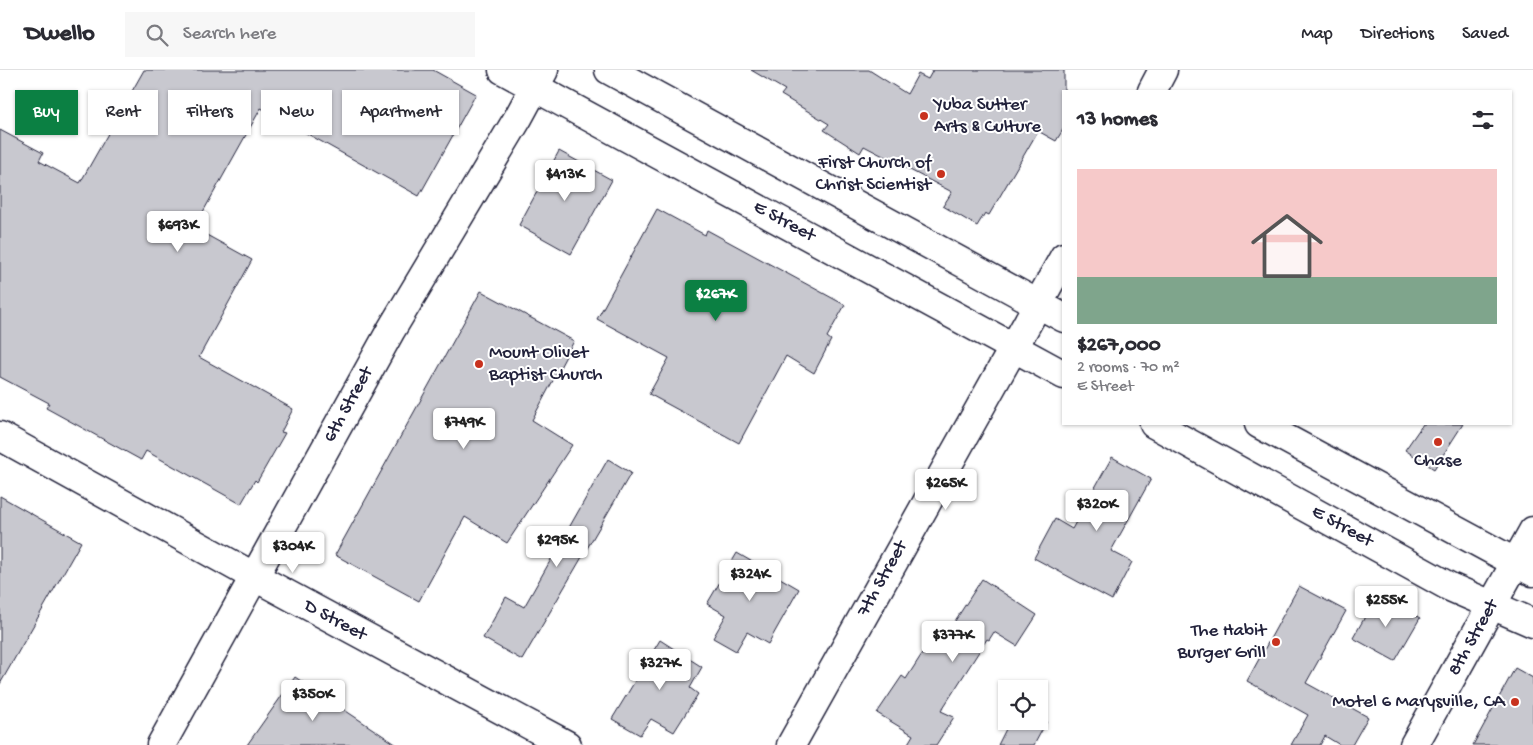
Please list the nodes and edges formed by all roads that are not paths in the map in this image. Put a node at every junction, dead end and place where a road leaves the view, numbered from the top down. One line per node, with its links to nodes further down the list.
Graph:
1 (503, 70): 4 (main road, E Street)
2 (609, 70): 7 (main road)
3 (1163, 70): 5 (main road)
4 (539, 79): 9 (main road, E Street); 16 (main road, 6th Street)
5 (1153, 90)
6 (1062, 261): 7 (main road, 7th Street)
7 (1038, 304): 8 (main road); 9 (main road, 7th Street)
8 (1062, 317)
9 (1014, 348): 10 (main road, E Street); 21 (main road, 7th Street)
10 (1062, 374)
11 (1156, 425): 17 (main road, E Street)
12 (1261, 425): 15 (main road)
13 (0, 436): 16 (main road, D Street)
14 (1533, 530): 15 (main road, 8th Street)
15 (1524, 568): 17 (main road, 8th Street)
16 (254, 577): 19 (main road, 6th Street); 20 (main road, D Street)
17 (1493, 605): 18 (main road, E Street); 22 (main road, 8th Street)
18 (1533, 623)
19 (161, 745)
20 (567, 745)
21 (791, 745)
22 (1414, 745)

